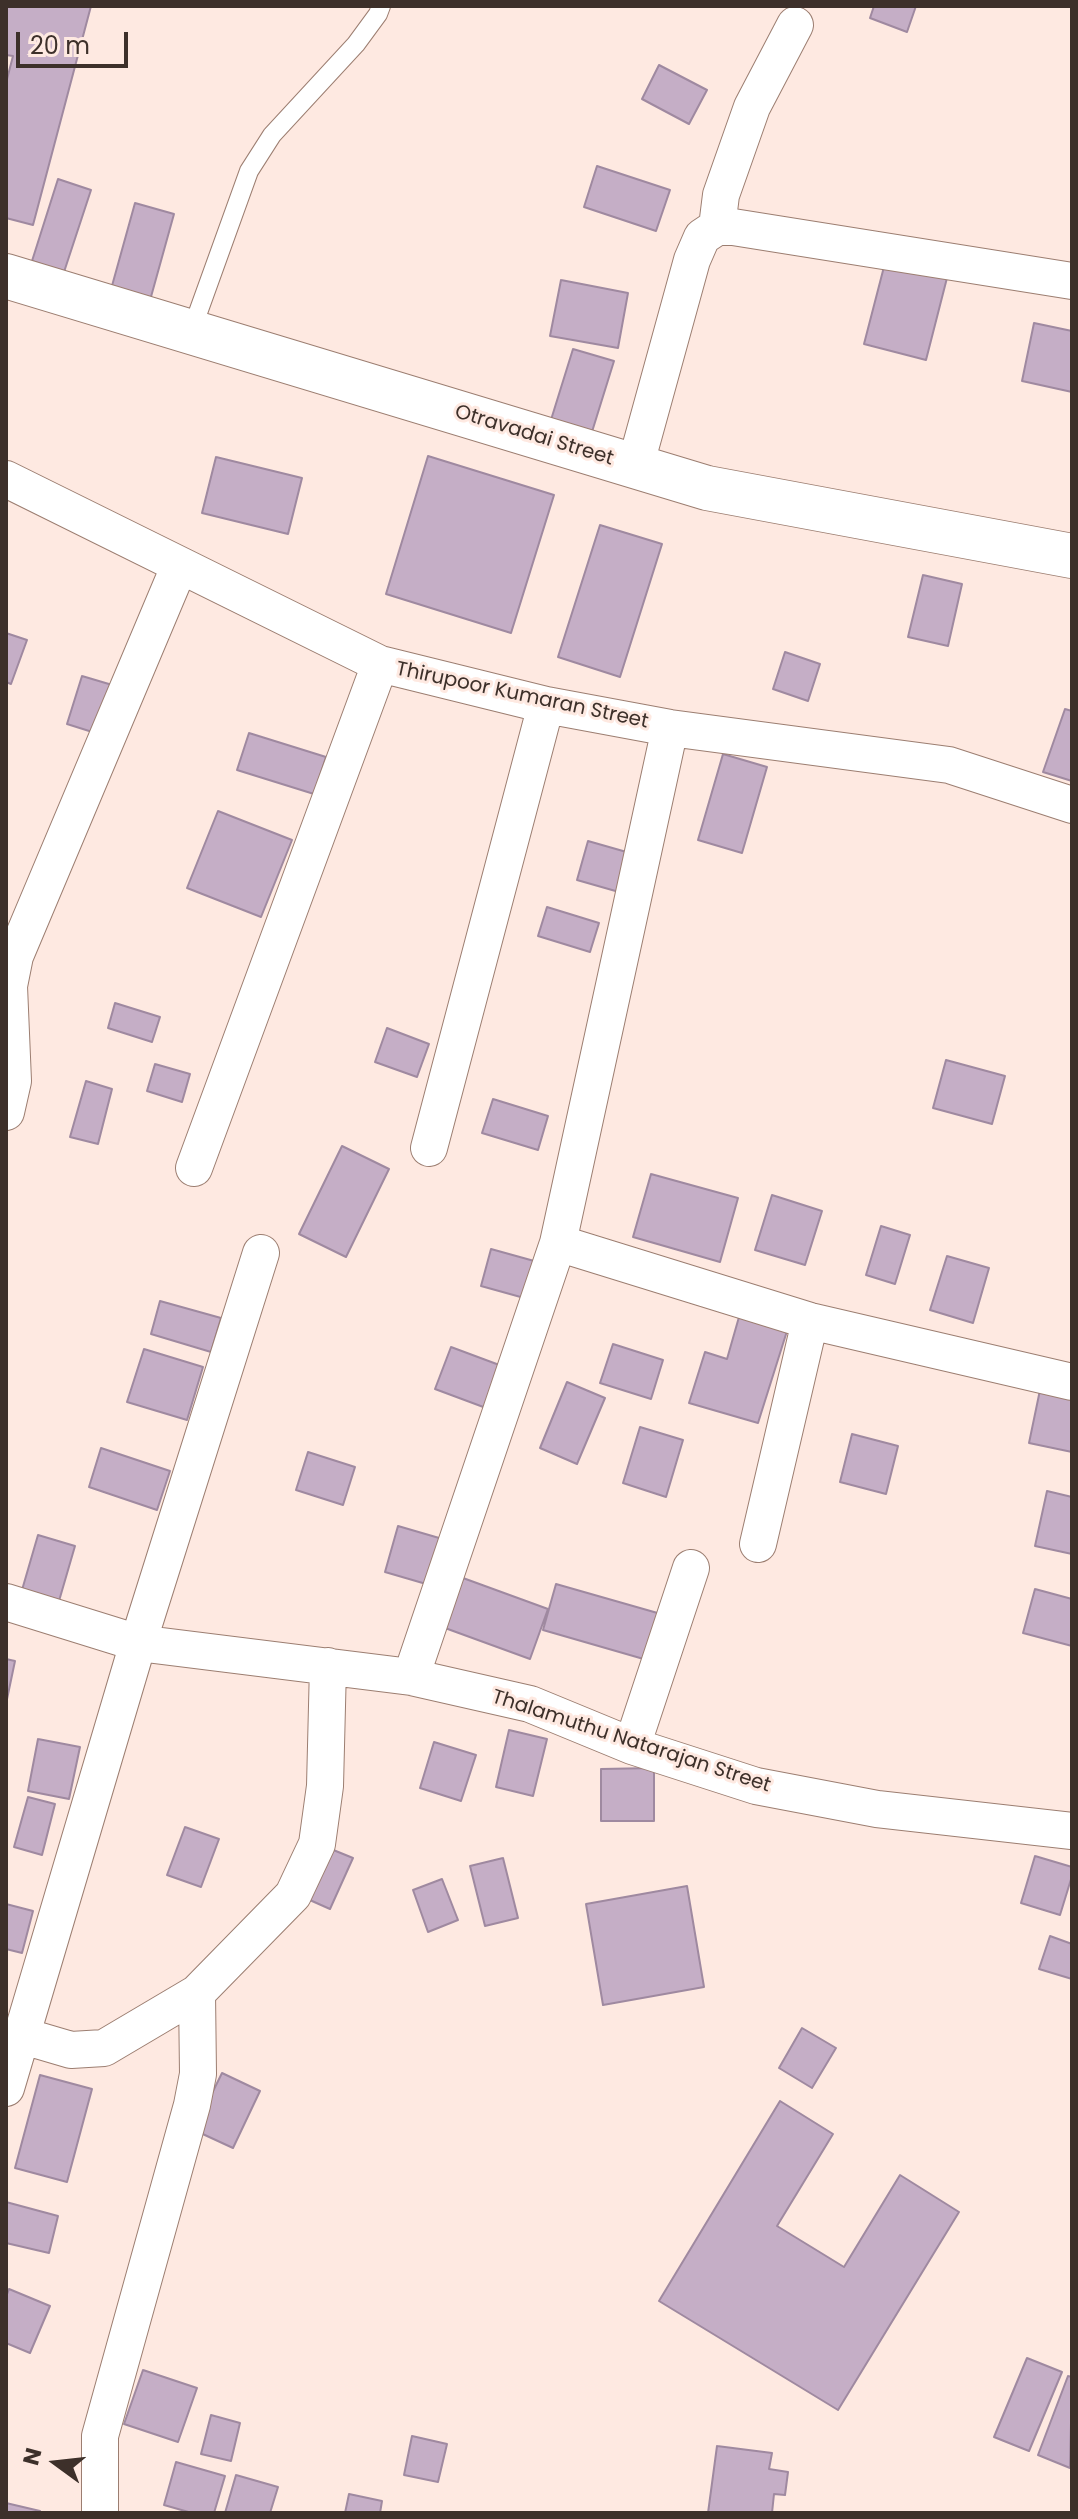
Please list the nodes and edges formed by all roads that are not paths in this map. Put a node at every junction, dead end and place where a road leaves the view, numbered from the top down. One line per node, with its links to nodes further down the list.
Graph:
1 (381, 6): 6 (lane)
2 (795, 25): 3 (street)
3 (717, 227): 5 (street); 7 (street)
4 (6, 276): 6 (street, Otravadai Street)
5 (1072, 281)
6 (191, 332): 7 (street, Otravadai Street)
7 (635, 467): 9 (street, Otravadai Street)
8 (6, 479): 10 (street, Thirupoor Kumaran Street)
9 (1072, 556)
10 (179, 567): 11 (street, Thirupoor Kumaran Street); 15 (street)
11 (380, 664): 12 (street, Thirupoor Kumaran Street); 17 (street)
12 (546, 705): 13 (street, Thirupoor Kumaran Street); 16 (street)
13 (670, 728): 14 (street, Thirupoor Kumaran Street); 18 (street)
14 (1072, 805)
15 (6, 1112)
16 (429, 1148)
17 (194, 1168)
18 (558, 1243): 20 (street); 27 (street)
19 (261, 1253): 25 (street)
20 (810, 1321): 21 (street); 22 (street)
21 (1072, 1382)
22 (758, 1544)
23 (691, 1568): 28 (street)
24 (6, 1602): 25 (street, Thalamuthu Natarajan Street)
25 (138, 1643): 26 (street, Thalamuthu Natarajan Street); 31 (street)
26 (328, 1666): 27 (street, Thalamuthu Natarajan Street); 30 (street)
27 (411, 1677): 28 (street, Thalamuthu Natarajan Street)
28 (632, 1746): 29 (street, Thalamuthu Natarajan Street)
29 (1072, 1831)
30 (197, 1993): 31 (street); 33 (street)
31 (20, 2035): 32 (street)
32 (6, 2088)
33 (100, 2513)

